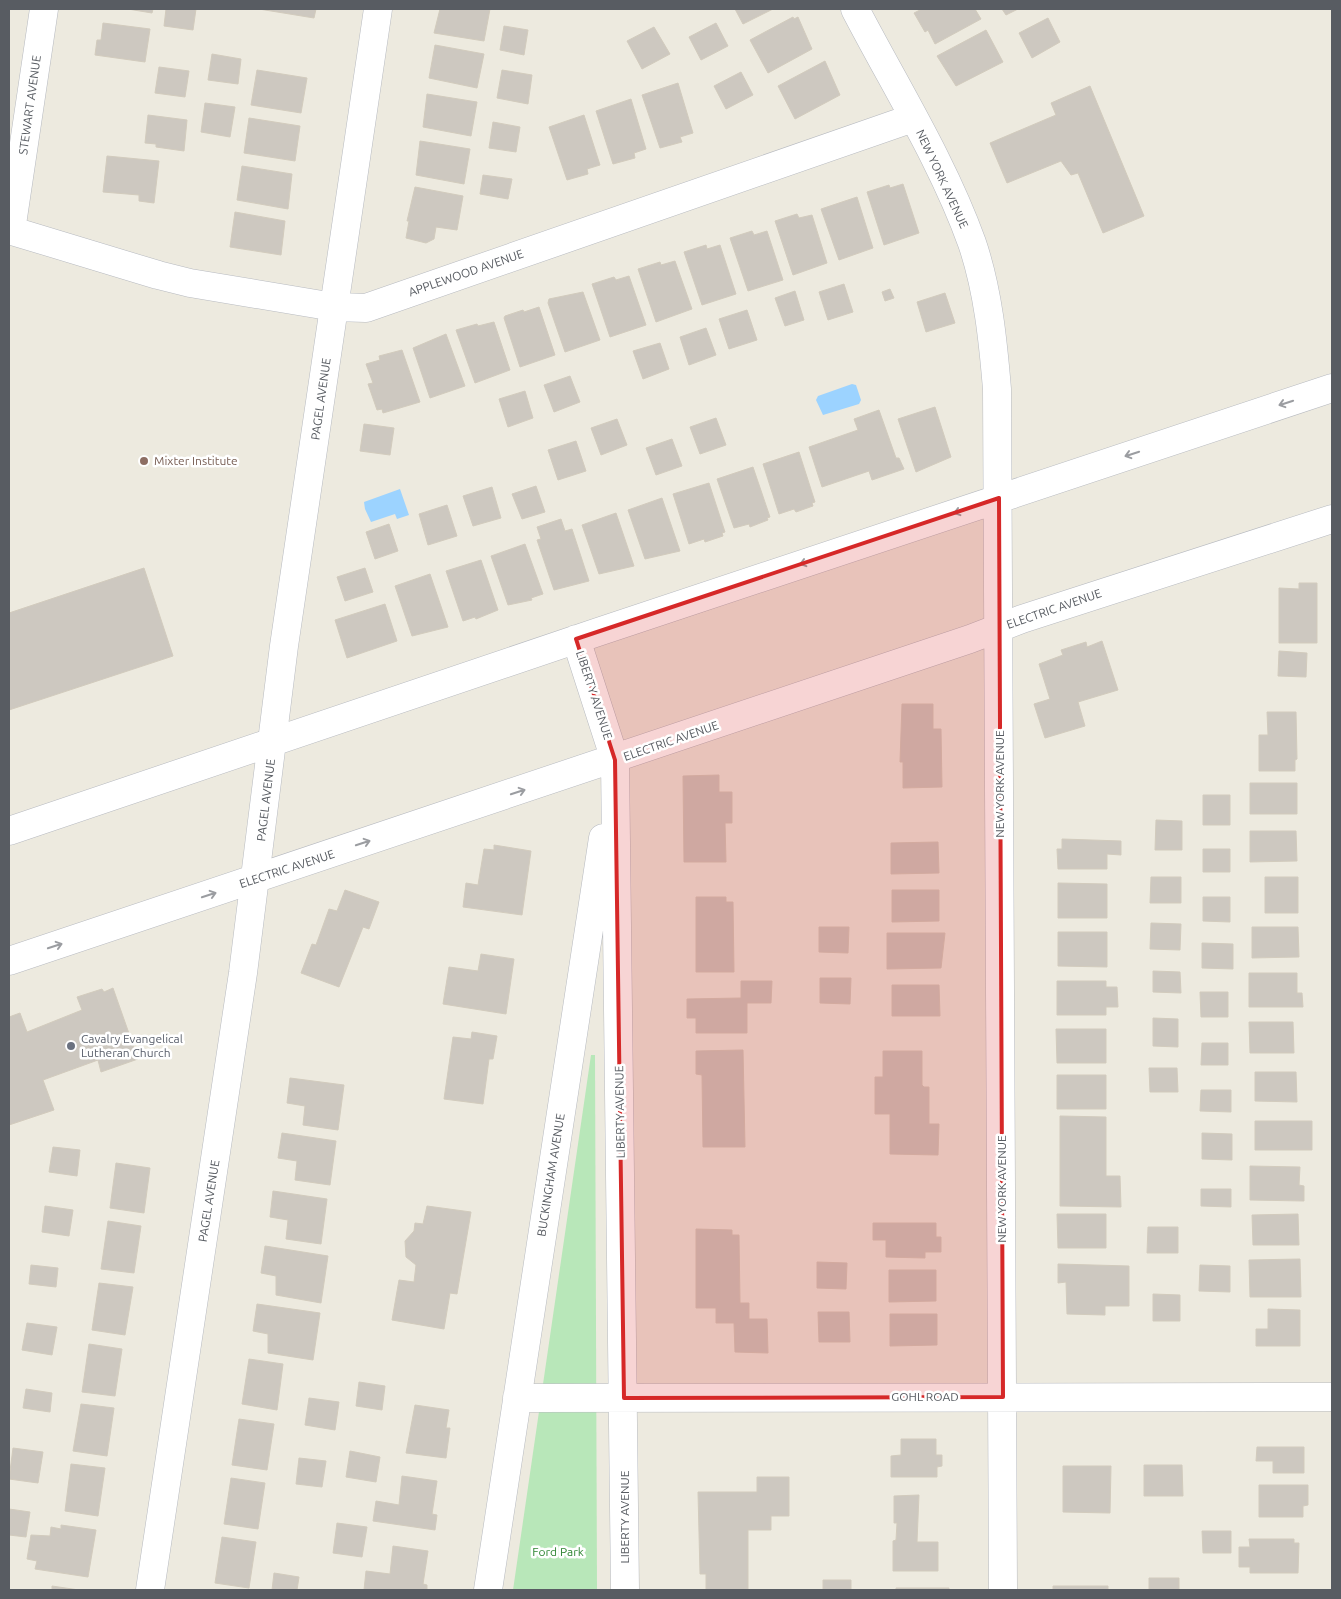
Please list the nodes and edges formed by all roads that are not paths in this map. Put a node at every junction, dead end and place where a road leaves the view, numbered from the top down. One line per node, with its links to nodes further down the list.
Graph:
1 (44, 9): 5 (street, STEWART AVENUE)
2 (378, 9): 6 (street, PAGEL AVENUE)
3 (855, 9): 4 (street, NEW YORK AVENUE)
4 (913, 118): 6 (street, APPLEWOOD AVENUE); 8 (street, NEW YORK AVENUE)
5 (10, 230): 6 (street, APPLEWOOD AVENUE)
6 (334, 307): 12 (street, PAGEL AVENUE)
7 (1332, 388): 8 (street, one-way to 8)
8 (999, 498): 10 (street, NEW YORK AVENUE); 11 (street, one-way to 11)
9 (1332, 519): 10 (street, ELECTRIC AVENUE)
10 (1000, 628): 13 (street, ELECTRIC AVENUE); 17 (street, NEW YORK AVENUE)
11 (576, 639): 12 (street); 13 (street, LIBERTY AVENUE)
12 (273, 741): 14 (street); 15 (street, PAGEL AVENUE)
13 (615, 760): 15 (street, ELECTRIC AVENUE, one-way to 13); 19 (street, BUCKINGHAM AVENUE); 20 (street, LIBERTY AVENUE)
14 (9, 831)
15 (256, 879): 16 (street, ELECTRIC AVENUE, one-way to 15); 21 (street, PAGEL AVENUE)
16 (9, 961)
17 (1003, 1397): 18 (street, GOHL ROAD); 20 (street, GOHL ROAD); 24 (street, NEW YORK AVENUE)
18 (1332, 1397)
19 (517, 1398): 20 (street, GOHL ROAD); 22 (street, BUCKINGHAM AVENUE)
20 (624, 1398): 23 (street, LIBERTY AVENUE)
21 (150, 1590)
22 (488, 1590)
23 (625, 1590)
24 (1003, 1590)

